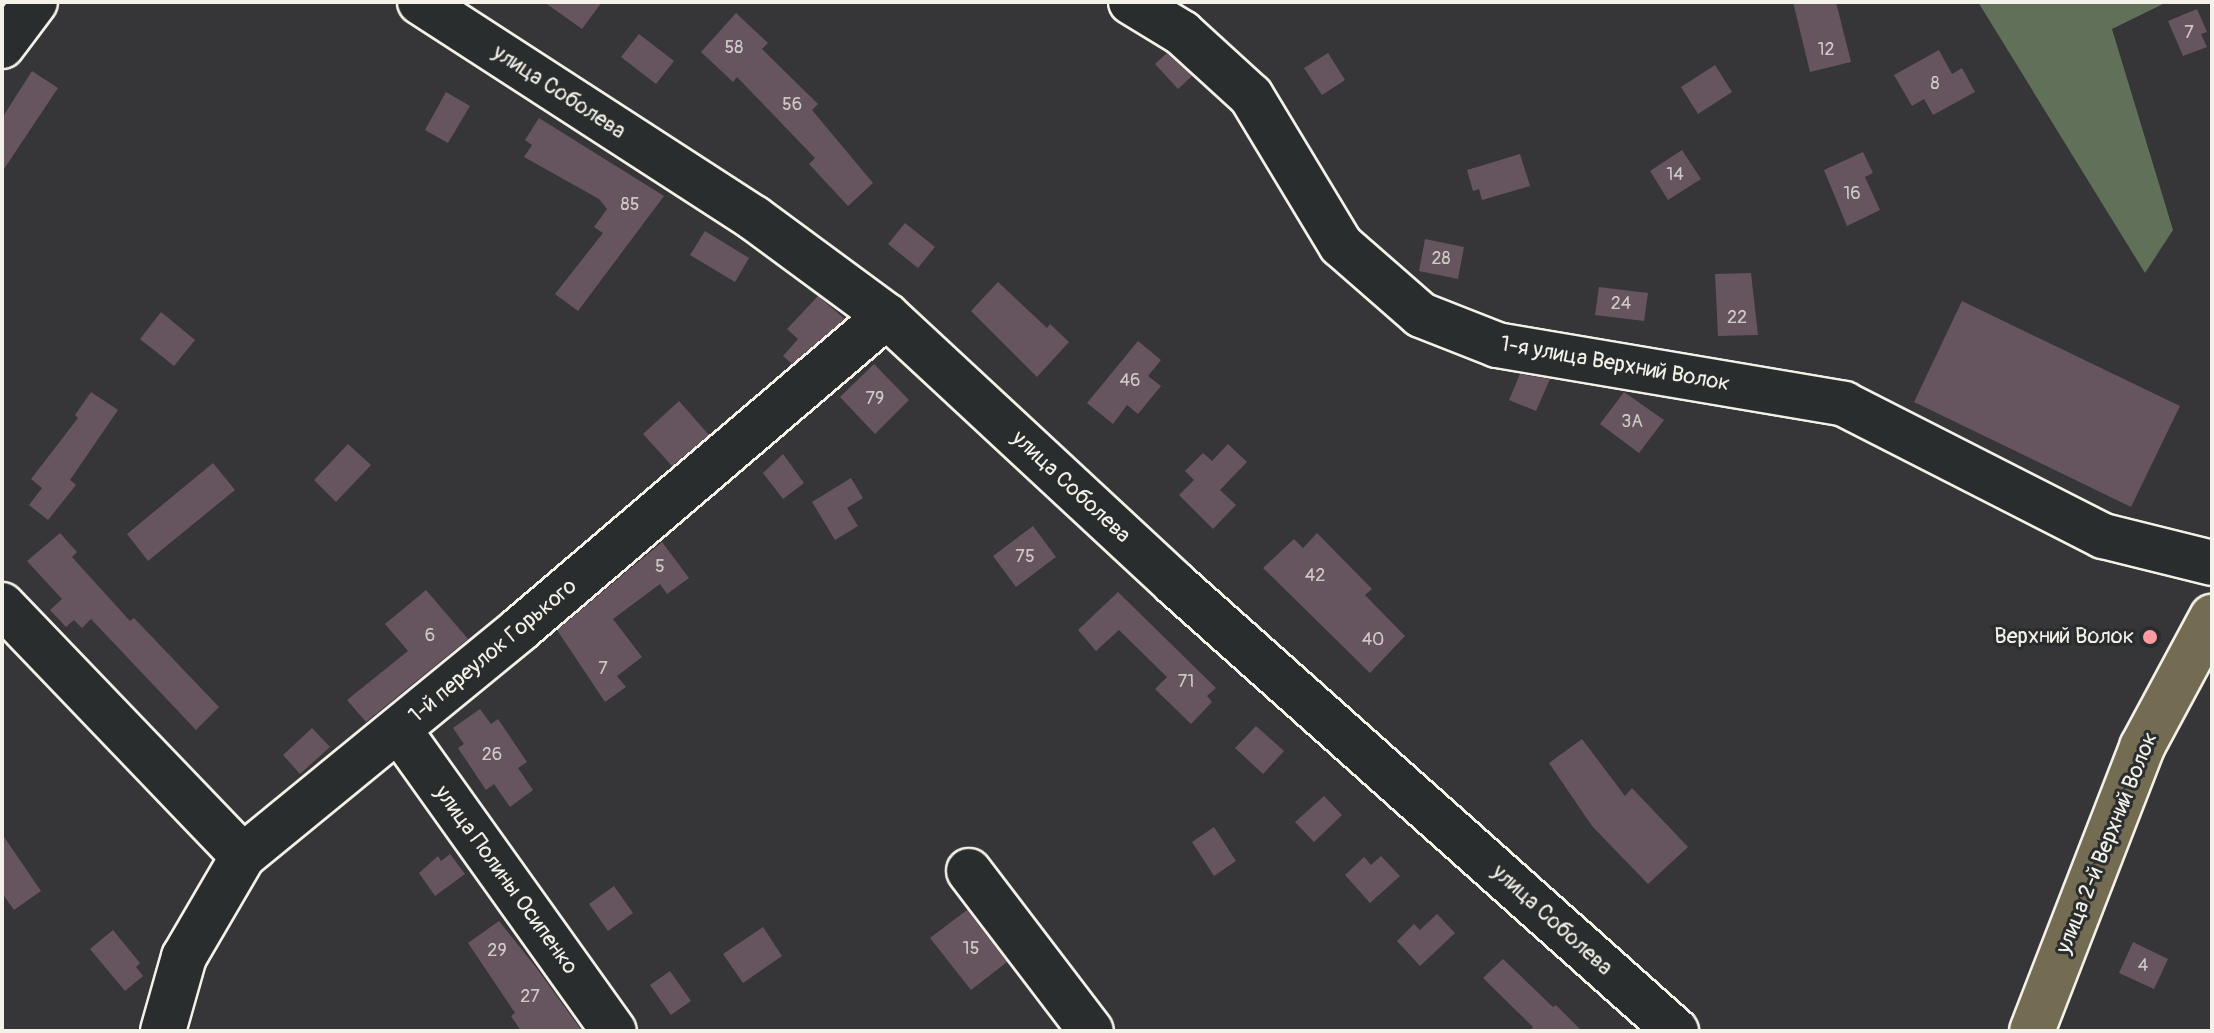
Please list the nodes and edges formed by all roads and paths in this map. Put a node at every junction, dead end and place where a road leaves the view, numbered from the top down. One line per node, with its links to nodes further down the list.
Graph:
1 (35, 2): 4 (street)
2 (420, 2): 5 (street, улица Соболева)
3 (1131, 2): 6 (street, 1-я улица Верхний Волок)
4 (2, 46)
5 (887, 316): 9 (street, 1-й переулок Горького); 15 (street, улица Соболева)
6 (2212, 563)
7 (2, 605): 10 (street)
8 (2212, 617): 16 (main road, улица 2-й Верхний Волок)
9 (399, 730): 10 (street, 1-й переулок Горького); 13 (street, улица Полины Осипенко)
10 (243, 856): 12 (street, 1-й переулок Горького)
11 (969, 871): 14 (street)
12 (163, 1031)
13 (614, 1031)
14 (1091, 1031)
15 (1676, 1031)
16 (2032, 1031)

